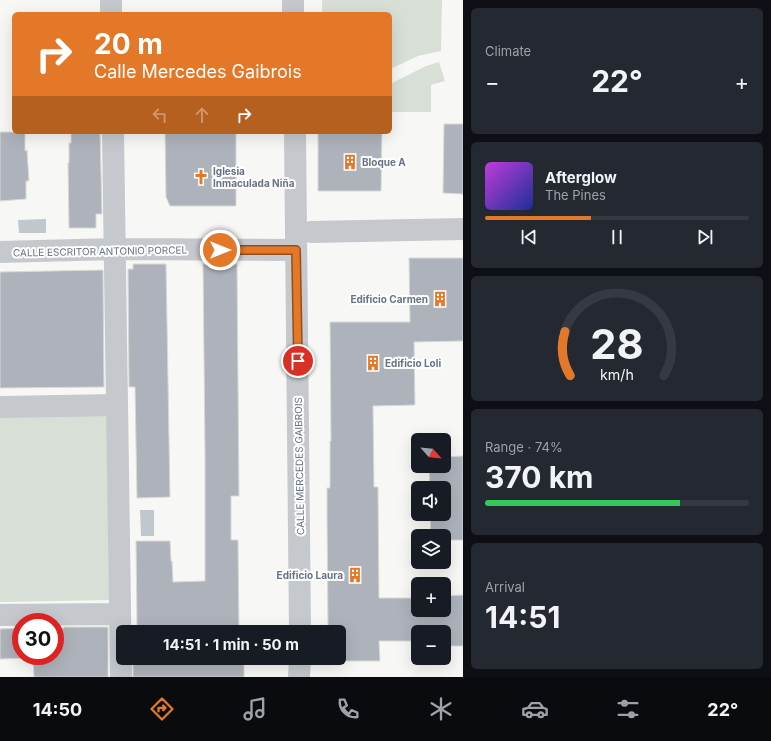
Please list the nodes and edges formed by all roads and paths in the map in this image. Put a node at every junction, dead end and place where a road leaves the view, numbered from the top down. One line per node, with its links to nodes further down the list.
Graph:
1 (111, 0): 3 (street)
2 (293, 0): 4 (street)
3 (111, 12)
4 (293, 12)
5 (113, 134): 9 (street)
6 (295, 134): 10 (street, CALLE MERCEDES GAIBROIS)
7 (463, 230): 8 (street)
8 (311, 232)
9 (115, 249): 10 (street, CALLE ESCRITOR ANTONIO PORCEL); 11 (street, CALLE ESCRITOR ANTONIO PORCEL); 12 (street)
10 (296, 250): 16 (street, CALLE MERCEDES GAIBROIS)
11 (0, 252)
12 (117, 405): 13 (street); 14 (street)
13 (0, 407)
14 (120, 614): 15 (street); 18 (street)
15 (0, 615)
16 (300, 625)
17 (300, 665): 19 (street)
18 (121, 677)
19 (299, 677)

